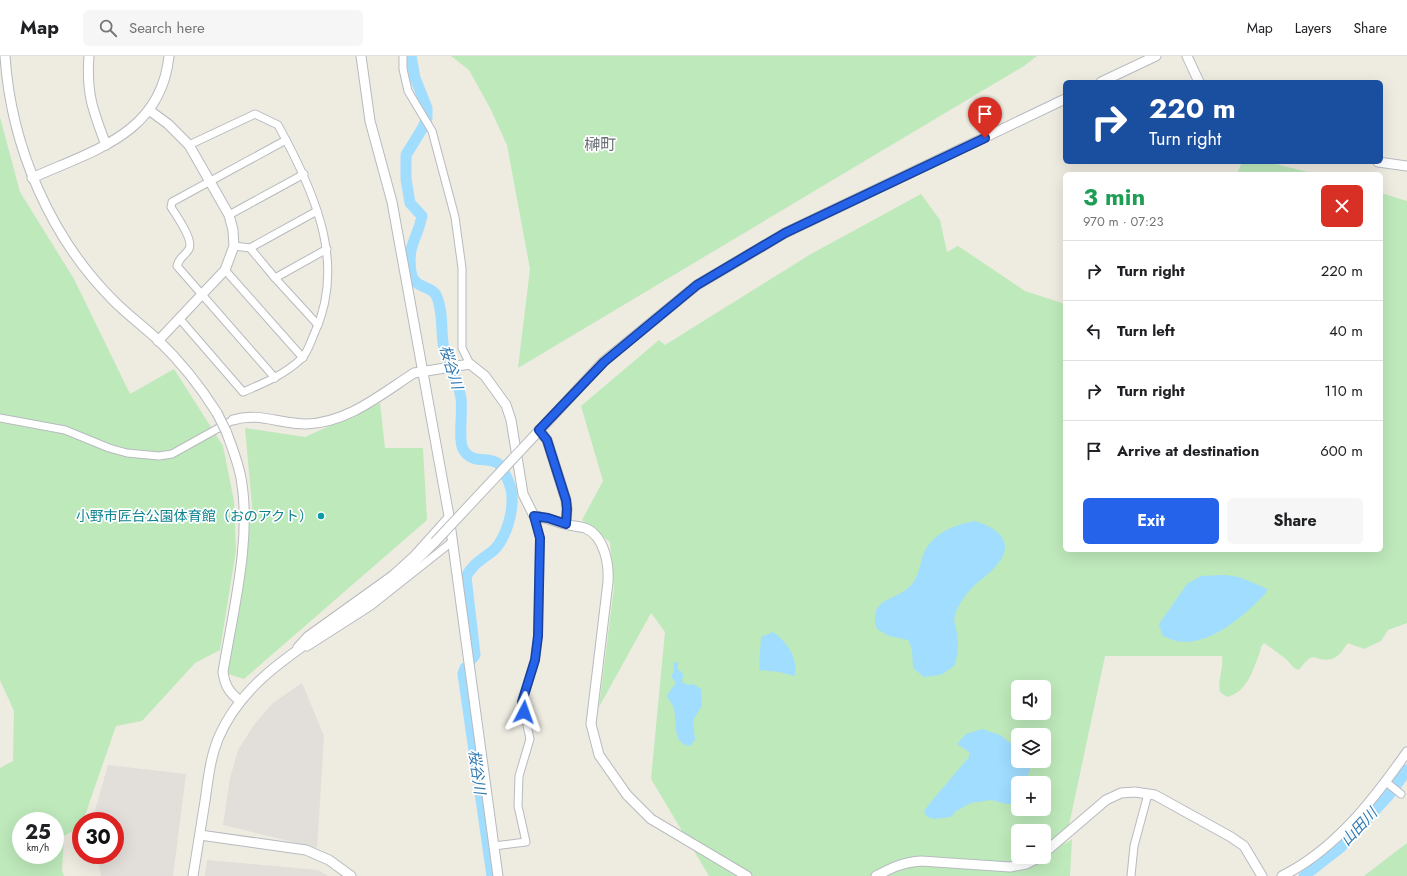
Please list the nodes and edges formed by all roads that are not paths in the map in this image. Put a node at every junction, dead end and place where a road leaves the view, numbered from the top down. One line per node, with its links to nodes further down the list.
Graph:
1 (5, 56): 18 (street)
2 (89, 56): 13 (street)
3 (169, 56): 11 (street)
4 (361, 56): 33 (street)
5 (403, 56): 32 (street)
6 (1156, 56): 8 (street)
7 (1187, 56): 9 (street)
8 (1105, 80)
9 (1198, 80)
10 (1063, 100): 37 (street)
11 (149, 110): 13 (street); 14 (street)
12 (286, 140): 14 (street); 17 (street); 19 (street)
13 (106, 145): 18 (street)
14 (189, 145): 19 (street)
15 (1383, 163): 16 (street)
16 (1407, 166)
17 (304, 174): 20 (street); 21 (street)
18 (32, 178): 30 (street)
19 (210, 182): 21 (street); 27 (street)
20 (317, 211): 23 (street); 24 (street)
21 (229, 215): 22 (street)
22 (234, 246): 23 (street); 25 (street)
23 (250, 248): 26 (street)
24 (327, 249): 26 (street); 29 (street)
25 (225, 270): 27 (street); 31 (street)
26 (275, 278): 29 (street)
27 (202, 294): 28 (street); 34 (street)
28 (179, 318): 30 (street); 34 (street)
29 (318, 326): 31 (street)
30 (158, 341): 43 (street, bridge)
31 (303, 358): 34 (street)
32 (470, 364): 33 (street); 39 (street)
33 (422, 371): 36 (street); 38 (street)
34 (275, 378)
35 (0, 418): 36 (street)
36 (233, 420)
37 (537, 432): 40 (street); 42 (street, bridge)
38 (449, 516): 41 (street); 42 (street)
39 (534, 516): 40 (street); 49 (street)
40 (566, 524): 55 (street)
41 (453, 541): 42 (street); 49 (street)
42 (288, 657): 43 (street)
43 (240, 701): 48 (street)
44 (1407, 752): 45 (street)
45 (1386, 782): 47 (street); 59 (street)
46 (1148, 794): 50 (street); 57 (street); 58 (street)
47 (1401, 794)
48 (200, 835): 52 (street); 53 (street)
49 (494, 846): 54 (street)
50 (1051, 847)
51 (1026, 864): 56 (street)
52 (193, 876)
53 (351, 876)
54 (498, 876)
55 (747, 876)
56 (876, 876)
57 (1131, 876)
58 (1262, 876)
59 (1282, 876)

